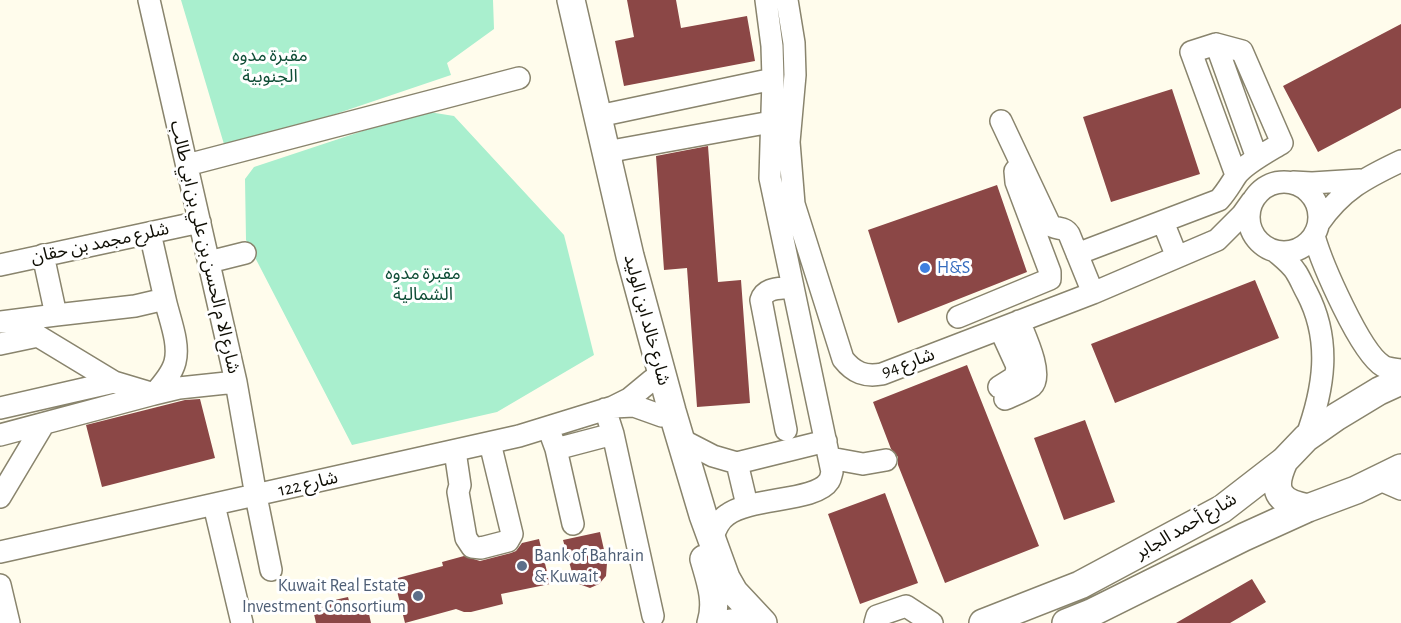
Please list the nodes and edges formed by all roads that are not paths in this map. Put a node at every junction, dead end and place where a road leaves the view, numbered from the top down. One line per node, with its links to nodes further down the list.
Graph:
1 (149, 0): 16 (street, شارع الا م الحسن بن علي بن ابي طالب)
2 (560, 0): 42 (main road, شارع خالد ابن الوليد)
3 (570, 0): 9 (main road, شارع خالد ابن الوليد)
4 (766, 0): 8 (street)
5 (787, 0): 39 (street, شارع 94)
6 (1216, 44): 12 (street); 12 (street); 17 (street)
7 (519, 78): 16 (street)
8 (773, 79): 9 (street); 11 (street)
9 (595, 110): 13 (main road, شارع خالد ابن الوليد)
10 (1001, 121): 15 (street)
11 (771, 122): 13 (street); 33 (street)
12 (1257, 158): 17 (street)
13 (607, 161): 57 (main road, شارع خالد ابن الوليد)
14 (1401, 161): 18 (street)
15 (1022, 164): 28 (street); 37 (street)
16 (187, 165): 21 (street, شارع الا م الحسن بن علي بن ابي طالب)
17 (1236, 175): 22 (street)
18 (1361, 180): 19 (street); 23 (street)
19 (1288, 181): 20 (street); 23 (street)
20 (1252, 201): 25 (street, شارع 94); 26 (street)
21 (200, 222): 24 (street, شلرع مجمد بن حقان); 31 (street, شارع الا م الحسن بن علي بن ابي طالب)
22 (1163, 222): 28 (street); 30 (street)
23 (1316, 229): 26 (street); 41 (street)
24 (150, 233): 29 (street, شلرع مجمد بن حقان); 35 (street)
25 (1217, 240): 26 (street, شارع 94); 30 (street, شارع 94)
26 (1272, 250): 56 (street)
27 (245, 254): 31 (street)
28 (1077, 254): 34 (street)
29 (43, 255): 32 (street, شلرع مجمد بن حقان); 36 (street)
30 (1177, 257): 34 (street, شارع 94)
31 (209, 262): 45 (street, شارع الا م الحسن بن علي بن ابي طالب)
32 (0, 265)
33 (792, 287): 53 (street); 60 (street)
34 (1093, 293): 39 (street, شارع 94)
35 (165, 299): 36 (street); 47 (street)
36 (56, 315): 38 (street)
37 (958, 317)
38 (0, 322)
39 (1010, 325): 46 (street)
40 (0, 344): 44 (street)
41 (1401, 370)
42 (652, 380): 49 (street, شارع 122); 50 (main road, شارع خالد ابن الوليد)
43 (1401, 381): 56 (main road, شارع أحمد الجابر)
44 (114, 382): 47 (street); 48 (street)
45 (236, 382): 47 (street); 66 (street, شارع الا م الحسن بن علي بن ابي طالب)
46 (1002, 393)
47 (154, 394): 51 (street)
48 (0, 408)
49 (609, 408): 50 (street, شارع 122); 52 (street, شارع 122); 54 (street)
50 (662, 416): 78 (main road, شارع خالد ابن الوليد)
51 (43, 424): 55 (street); 67 (street)
52 (548, 427): 58 (street, شارع 122); 59 (street)
53 (786, 430)
54 (613, 434): 59 (street); 75 (street)
55 (0, 435)
56 (1306, 438): 63 (main road, شارع أحمد الجابر)
57 (680, 439): 64 (street); 72 (main road, شارع خالد ابن الوليد)
58 (490, 443): 61 (street, شارع 122); 61 (street)
59 (556, 449): 71 (street)
60 (828, 449): 62 (street); 64 (street); 69 (street)
61 (450, 453): 66 (street, شارع 122)
62 (884, 456)
63 (1284, 461): 70 (main road); 83 (main road, شارع أحمد الجابر)
64 (737, 463): 69 (street)
65 (1393, 479): 70 (main road, شارع أحمد الجابر)
66 (256, 496): 68 (street, شارع 122); 74 (street, شارع الا م الحسن بن علي بن ابي طالب)
67 (0, 497)
68 (214, 505): 73 (street, شارع 122); 77 (street)
69 (747, 505): 72 (street)
70 (1308, 508): 76 (main road, شارع أحمد الجابر)
71 (573, 524)
72 (712, 539): 80 (main road, شارع خالد ابن الوليد)
73 (0, 552)
74 (271, 570)
75 (653, 616)
76 (1094, 618): 84 (main road, شارع أحمد الجابر)
77 (242, 623)
78 (711, 623)
79 (731, 623): 80 (main road)
80 (762, 623)
81 (875, 623): 82 (street)
82 (932, 623)
83 (983, 623)
84 (1066, 623)

